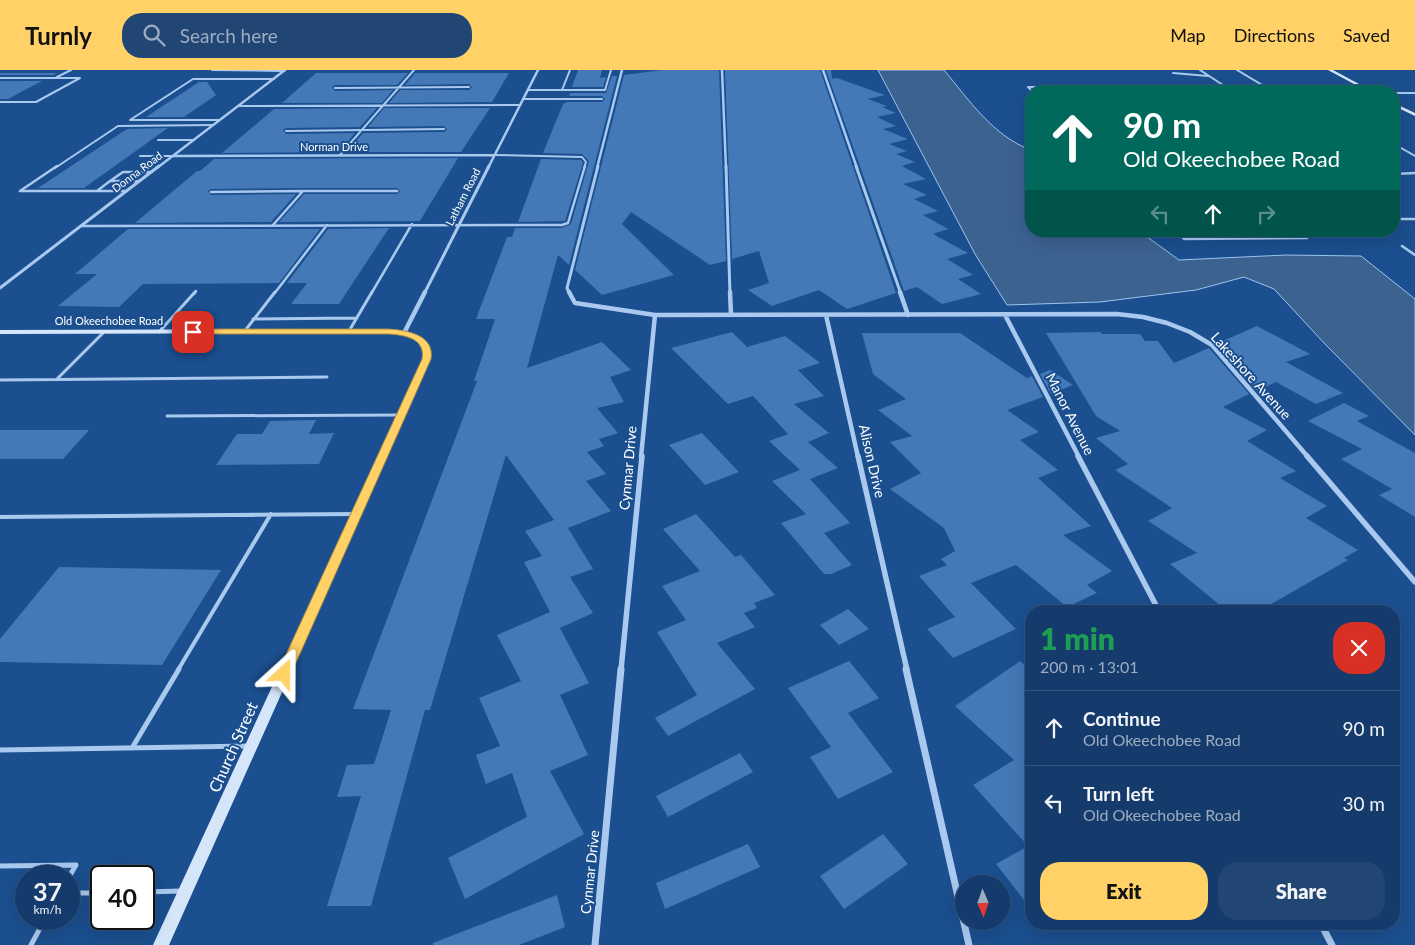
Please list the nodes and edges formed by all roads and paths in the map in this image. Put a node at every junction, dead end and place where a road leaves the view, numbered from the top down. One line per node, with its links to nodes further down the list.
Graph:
1 (71, 70): 18 (lane)
2 (212, 70): 3 (lane)
3 (260, 70): 4 (lane)
4 (285, 70): 19 (street, Donna Road)
5 (414, 70): 25 (lane)
6 (538, 70): 26 (street, Latham Road)
7 (570, 70): 27 (lane)
8 (611, 70): 27 (lane)
9 (622, 70): 74 (street)
10 (722, 70): 75 (street)
11 (823, 70): 77 (street)
12 (1200, 70): 16 (lane)
13 (1237, 70): 21 (lane)
14 (1330, 70): 22 (street)
15 (1173, 73): 16 (lane)
16 (1210, 77): 20 (lane)
17 (0, 78): 18 (lane)
18 (55, 78): 32 (lane)
19 (274, 79): 35 (street, Donna Road); 38 (lane)
20 (1223, 85)
21 (1262, 85)
22 (1359, 85)
23 (469, 87): 25 (lane)
24 (335, 88): 25 (lane)
25 (399, 88): 33 (lane)
26 (528, 90): 27 (lane); 30 (street, Latham Road)
27 (562, 90)
28 (1400, 93): 29 (lane)
29 (1415, 93)
30 (523, 99): 31 (lane); 34 (street, Latham Road)
31 (602, 99)
32 (0, 102)
33 (383, 105): 34 (lane); 35 (lane); 42 (lane)
34 (520, 105): 47 (street, Latham Road)
35 (239, 106): 38 (street, Donna Road)
36 (1400, 107): 37 (street)
37 (1415, 115)
38 (220, 120): 39 (street, Donna Road)
39 (213, 125): 44 (street, Donna Road); 57 (lane)
40 (444, 129): 42 (lane)
41 (286, 130): 42 (lane)
42 (362, 130): 46 (lane)
43 (158, 140): 44 (lane)
44 (194, 140): 49 (street, Donna Road)
45 (1400, 147): 50 (lane)
46 (340, 155): 47 (street, Norman Drive); 49 (street, Norman Drive)
47 (494, 155): 64 (street, Latham Road); 64 (lane)
48 (140, 156): 49 (lane)
49 (173, 156): 51 (street, Donna Road)
50 (1415, 156)
51 (152, 172): 54 (street, Donna Road); 55 (lane)
52 (1415, 173): 53 (lane)
53 (1400, 174)
54 (139, 181): 55 (lane); 56 (street, Donna Road)
55 (110, 182): 57 (lane)
56 (127, 190): 57 (lane); 67 (street, Donna Road)
57 (97, 191)
58 (303, 191): 59 (lane); 60 (lane); 65 (lane)
59 (397, 191)
60 (211, 192)
61 (1400, 219): 62 (lane)
62 (1415, 219)
63 (412, 224): 64 (lane); 66 (lane); 79 (lane)
64 (459, 224): 86 (street, Latham Road)
65 (273, 225): 66 (lane); 67 (lane)
66 (327, 225): 80 (lane)
67 (81, 226): 72 (street, Donna Road)
68 (1182, 237): 69 (lane)
69 (1306, 237)
70 (1402, 246): 71 (lane)
71 (1415, 255)
72 (0, 288)
73 (196, 291): 84 (lane)
74 (655, 315): 75 (street); 109 (street, Cynmar Drive)
75 (731, 315): 76 (street)
76 (826, 315): 77 (street); 110 (street, Alison Drive)
77 (908, 315): 78 (street)
78 (1004, 315): 96 (street, Lakeshore Avenue); 97 (street, Manor Avenue)
79 (357, 318): 80 (lane); 81 (lane)
80 (253, 319): 85 (lane)
81 (349, 331): 85 (street, Old Okeechobee Road); 86 (street, Old Okeechobee Road)
82 (0, 332): 83 (street, Old Okeechobee Road)
83 (104, 332): 84 (street, Old Okeechobee Road); 88 (lane)
84 (159, 332): 85 (street, Old Okeechobee Road)
85 (244, 332)
86 (404, 333): 90 (street, Old Okeechobee Road)
87 (327, 377): 88 (lane)
88 (57, 379): 89 (lane)
89 (0, 380)
90 (408, 399): 91 (street, Church Street)
91 (401, 415): 92 (lane); 94 (street, Church Street)
92 (167, 416)
93 (271, 514): 94 (lane); 95 (lane); 99 (lane)
94 (357, 514): 98 (street, Church Street)
95 (0, 517)
96 (1415, 582)
97 (1156, 605)
98 (252, 746): 99 (lane); 103 (street, Church Street)
99 (132, 748): 100 (lane)
100 (0, 750)
101 (0, 866): 102 (lane)
102 (15, 866)
103 (186, 891): 104 (lane); 108 (street, Church Street)
104 (155, 892)
105 (39, 930): 107 (lane)
106 (1324, 930): 111 (street)
107 (31, 945)
108 (161, 945)
109 (595, 945)
110 (968, 945)
111 (1332, 945)

